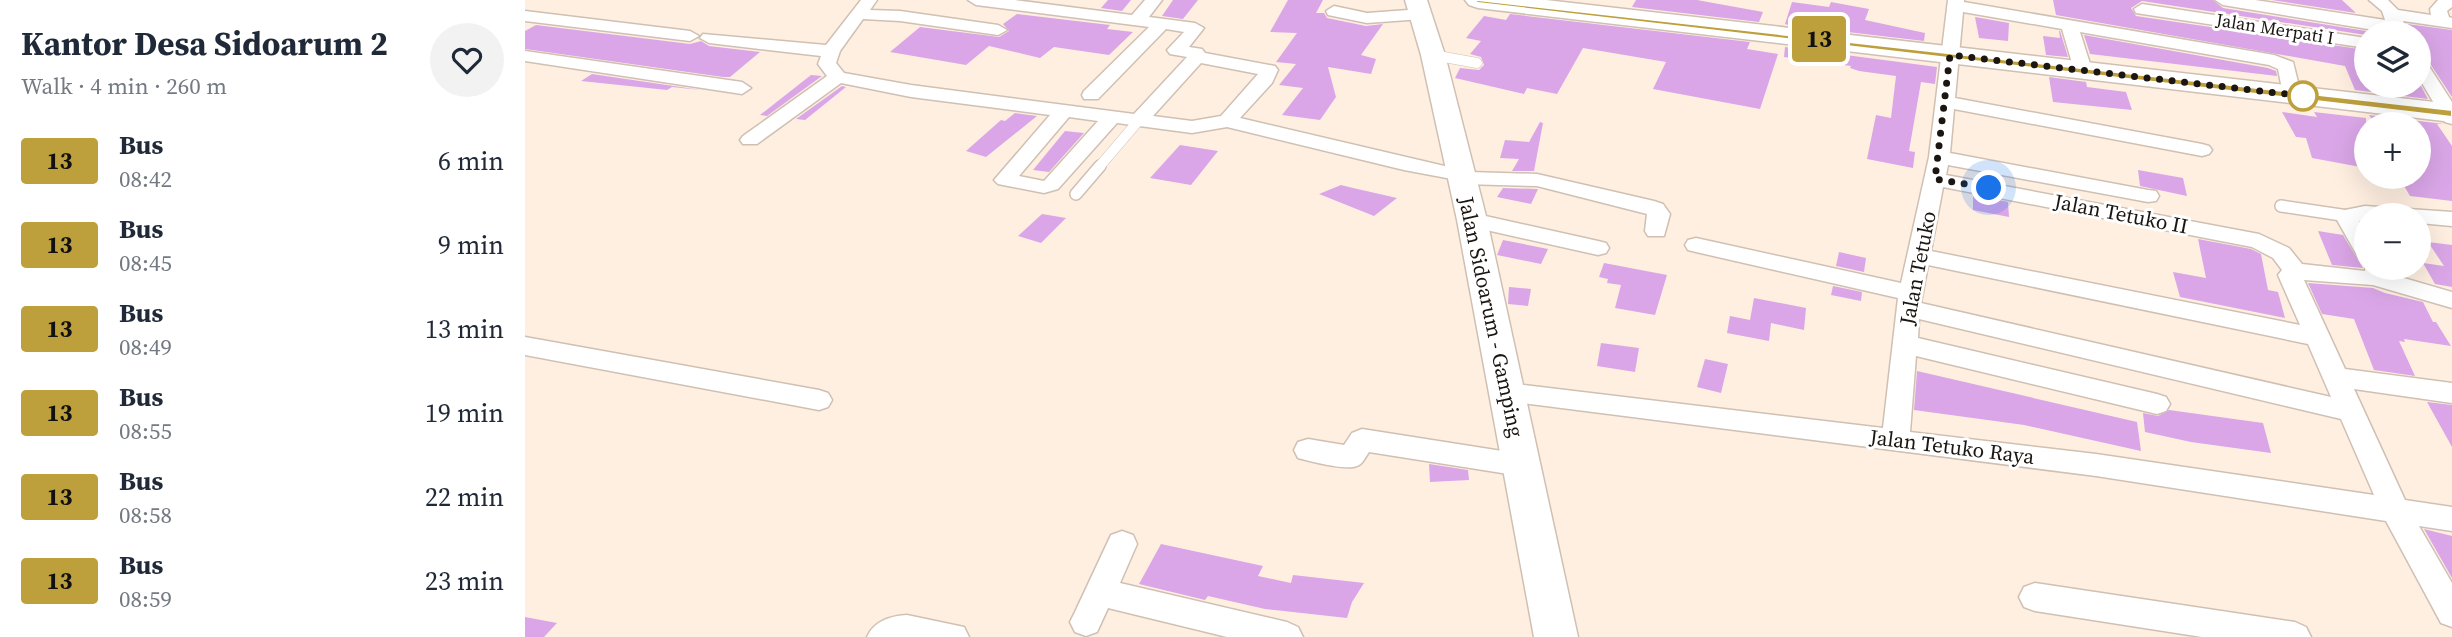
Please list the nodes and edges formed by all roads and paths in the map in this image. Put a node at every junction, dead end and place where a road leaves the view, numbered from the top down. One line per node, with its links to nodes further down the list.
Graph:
1 (976, 0): 13 (street)
2 (1154, 0): 13 (street)
3 (1478, 0): 22 (main road)
4 (2223, 0): 11 (street)
5 (1956, 3): 15 (street); 22 (street, Jalan Tetuko)
6 (863, 7): 16 (street); 20 (street)
7 (1419, 7): 9 (street); 21 (main road, Jalan Sidoarum - Gamping)
8 (2142, 9): 19 (street, Jalan Merpati I)
9 (1334, 11)
10 (2444, 13): 11 (street)
11 (2389, 15)
12 (525, 16): 17 (street)
13 (1137, 20): 14 (street)
14 (1162, 24): 24 (street); 31 (street)
15 (2068, 24): 26 (street); 30 (street)
16 (998, 30)
17 (689, 36)
18 (709, 38): 20 (street)
19 (2354, 41)
20 (831, 51): 27 (street)
21 (1433, 55): 25 (lane); 41 (main road, Jalan Sidoarum - Gamping)
22 (1950, 55): 26 (main road); 32 (street, Jalan Tetuko)
23 (525, 56): 29 (street)
24 (1197, 57): 36 (street); 37 (street)
25 (1477, 63)
26 (2083, 71): 30 (main road)
27 (838, 77): 33 (street); 38 (street)
28 (2431, 83): 34 (street)
29 (742, 88)
30 (2292, 94): 34 (main road)
31 (1091, 95)
32 (1945, 102): 39 (street); 40 (street, Jalan Tetuko)
33 (1064, 111): 35 (street); 35 (street)
34 (2451, 115)
35 (1112, 117): 36 (street)
36 (1140, 119): 37 (street); 42 (lane)
37 (1227, 121): 41 (street)
38 (750, 140)
39 (2202, 150)
40 (1937, 168): 43 (street); 54 (street, Jalan Tetuko); 55 (street, Jalan Tetuko II)
41 (1462, 176): 49 (main road, Jalan Sidoarum - Gamping); 50 (street)
42 (1076, 194)
43 (2148, 196)
44 (2281, 206): 46 (lane)
45 (2354, 215): 46 (street)
46 (2348, 216): 51 (street)
47 (2431, 217): 48 (street)
48 (2452, 219)
49 (1472, 220): 53 (street); 64 (main road, Jalan Sidoarum - Gamping)
50 (1656, 231)
51 (2354, 231)
52 (1696, 245): 58 (street)
53 (1598, 248)
54 (1919, 256): 58 (street, Jalan Tetuko); 60 (street)
55 (2295, 271): 56 (street); 60 (street)
56 (2354, 272)
57 (2395, 280): 59 (street)
58 (1909, 300): 61 (street, Jalan Tetuko); 68 (street)
59 (2452, 300)
60 (2316, 337): 63 (street)
61 (1904, 344): 67 (street); 69 (street, Jalan Tetuko)
62 (525, 345): 66 (street)
63 (2334, 377): 65 (street); 68 (street)
64 (1507, 393): 69 (street, Jalan Tetuko Raya); 71 (main road, Jalan Sidoarum - Gamping)
65 (2452, 393)
66 (818, 400)
67 (2157, 404)
68 (2349, 411): 72 (street)
69 (1896, 440): 72 (street, Jalan Tetuko Raya)
70 (1308, 450): 71 (street)
71 (1521, 465): 82 (main road, Jalan Sidoarum - Gamping)
72 (2395, 510): 73 (street, Jalan Tetuko Raya); 77 (street)
73 (2452, 519)
74 (1122, 544): 75 (street)
75 (1100, 592): 78 (street); 81 (street)
76 (2035, 597): 83 (street)
77 (2452, 614)
78 (1086, 622)
79 (883, 637): 80 (street)
80 (953, 637)
81 (1287, 637)
82 (1556, 637)
83 (2295, 637)

